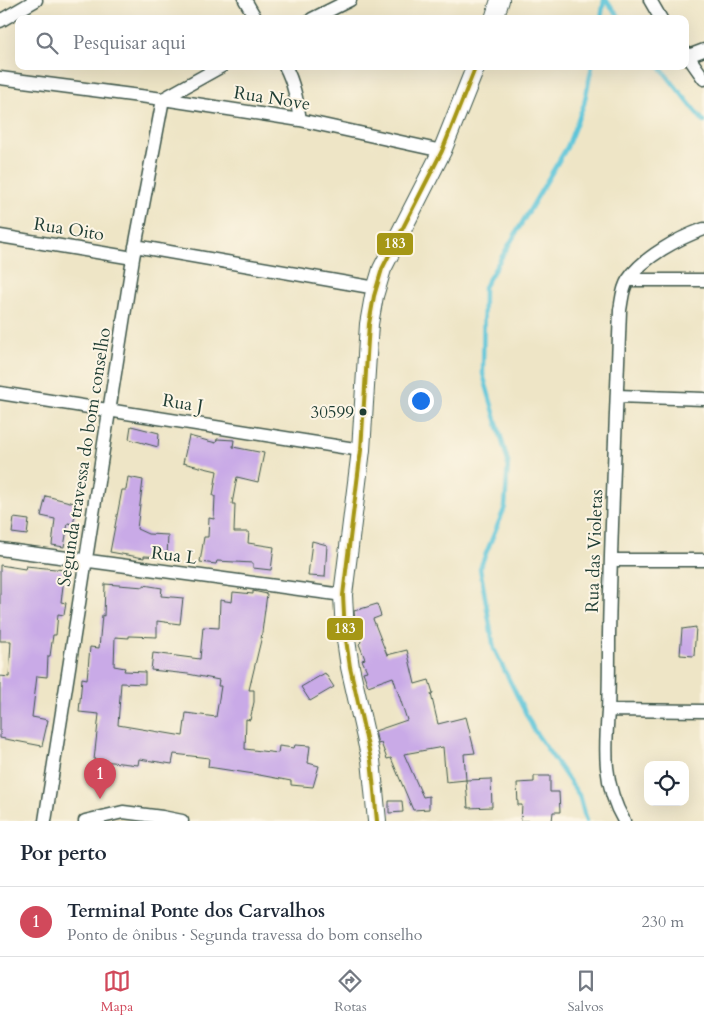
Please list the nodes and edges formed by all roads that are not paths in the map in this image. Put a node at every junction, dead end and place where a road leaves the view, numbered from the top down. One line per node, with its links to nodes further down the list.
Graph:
1 (36, 0): 10 (street)
2 (245, 0): 6 (street)
3 (350, 0): 7 (street)
4 (500, 0): 8 (street)
5 (650, 0): 9 (street)
6 (254, 15)
7 (320, 15)
8 (495, 15)
9 (659, 15)
10 (0, 21)
11 (704, 50): 12 (street)
12 (689, 54)
13 (689, 57): 18 (street)
14 (215, 70): 19 (street, Rua Nove)
15 (286, 70): 20 (street)
16 (474, 70): 21 (street)
17 (0, 78): 19 (street)
18 (704, 79)
19 (163, 99): 20 (street, Rua Nove); 24 (street, Segunda travessa do bom conselho)
20 (300, 120): 21 (street, Rua Nove)
21 (442, 151): 27 (street)
22 (704, 229): 25 (street)
23 (0, 236): 24 (street, Rua Oito)
24 (134, 252): 27 (street, Rua Oito); 31 (street, Segunda travessa do bom conselho)
25 (628, 280): 26 (street); 29 (street, Rua das Violetas)
26 (704, 280)
27 (376, 288): 32 (street)
28 (0, 393): 31 (street, Rua J)
29 (617, 396): 30 (street); 34 (street, Rua das Violetas)
30 (704, 399)
31 (110, 409): 32 (street, Rua J); 36 (street, Segunda travessa do bom conselho)
32 (361, 450): 37 (street)
33 (0, 549): 36 (street, Rua L)
34 (610, 560): 35 (street); 38 (street, Rua das Violetas)
35 (704, 560)
36 (86, 561): 37 (street, Rua L); 40 (street, Segunda travessa do bom conselho)
37 (343, 595): 43 (street)
38 (608, 710): 39 (street); 44 (street, Rua das Violetas)
39 (704, 710)
40 (45, 821)
41 (85, 821): 42 (street)
42 (182, 821)
43 (377, 821)
44 (624, 821)

